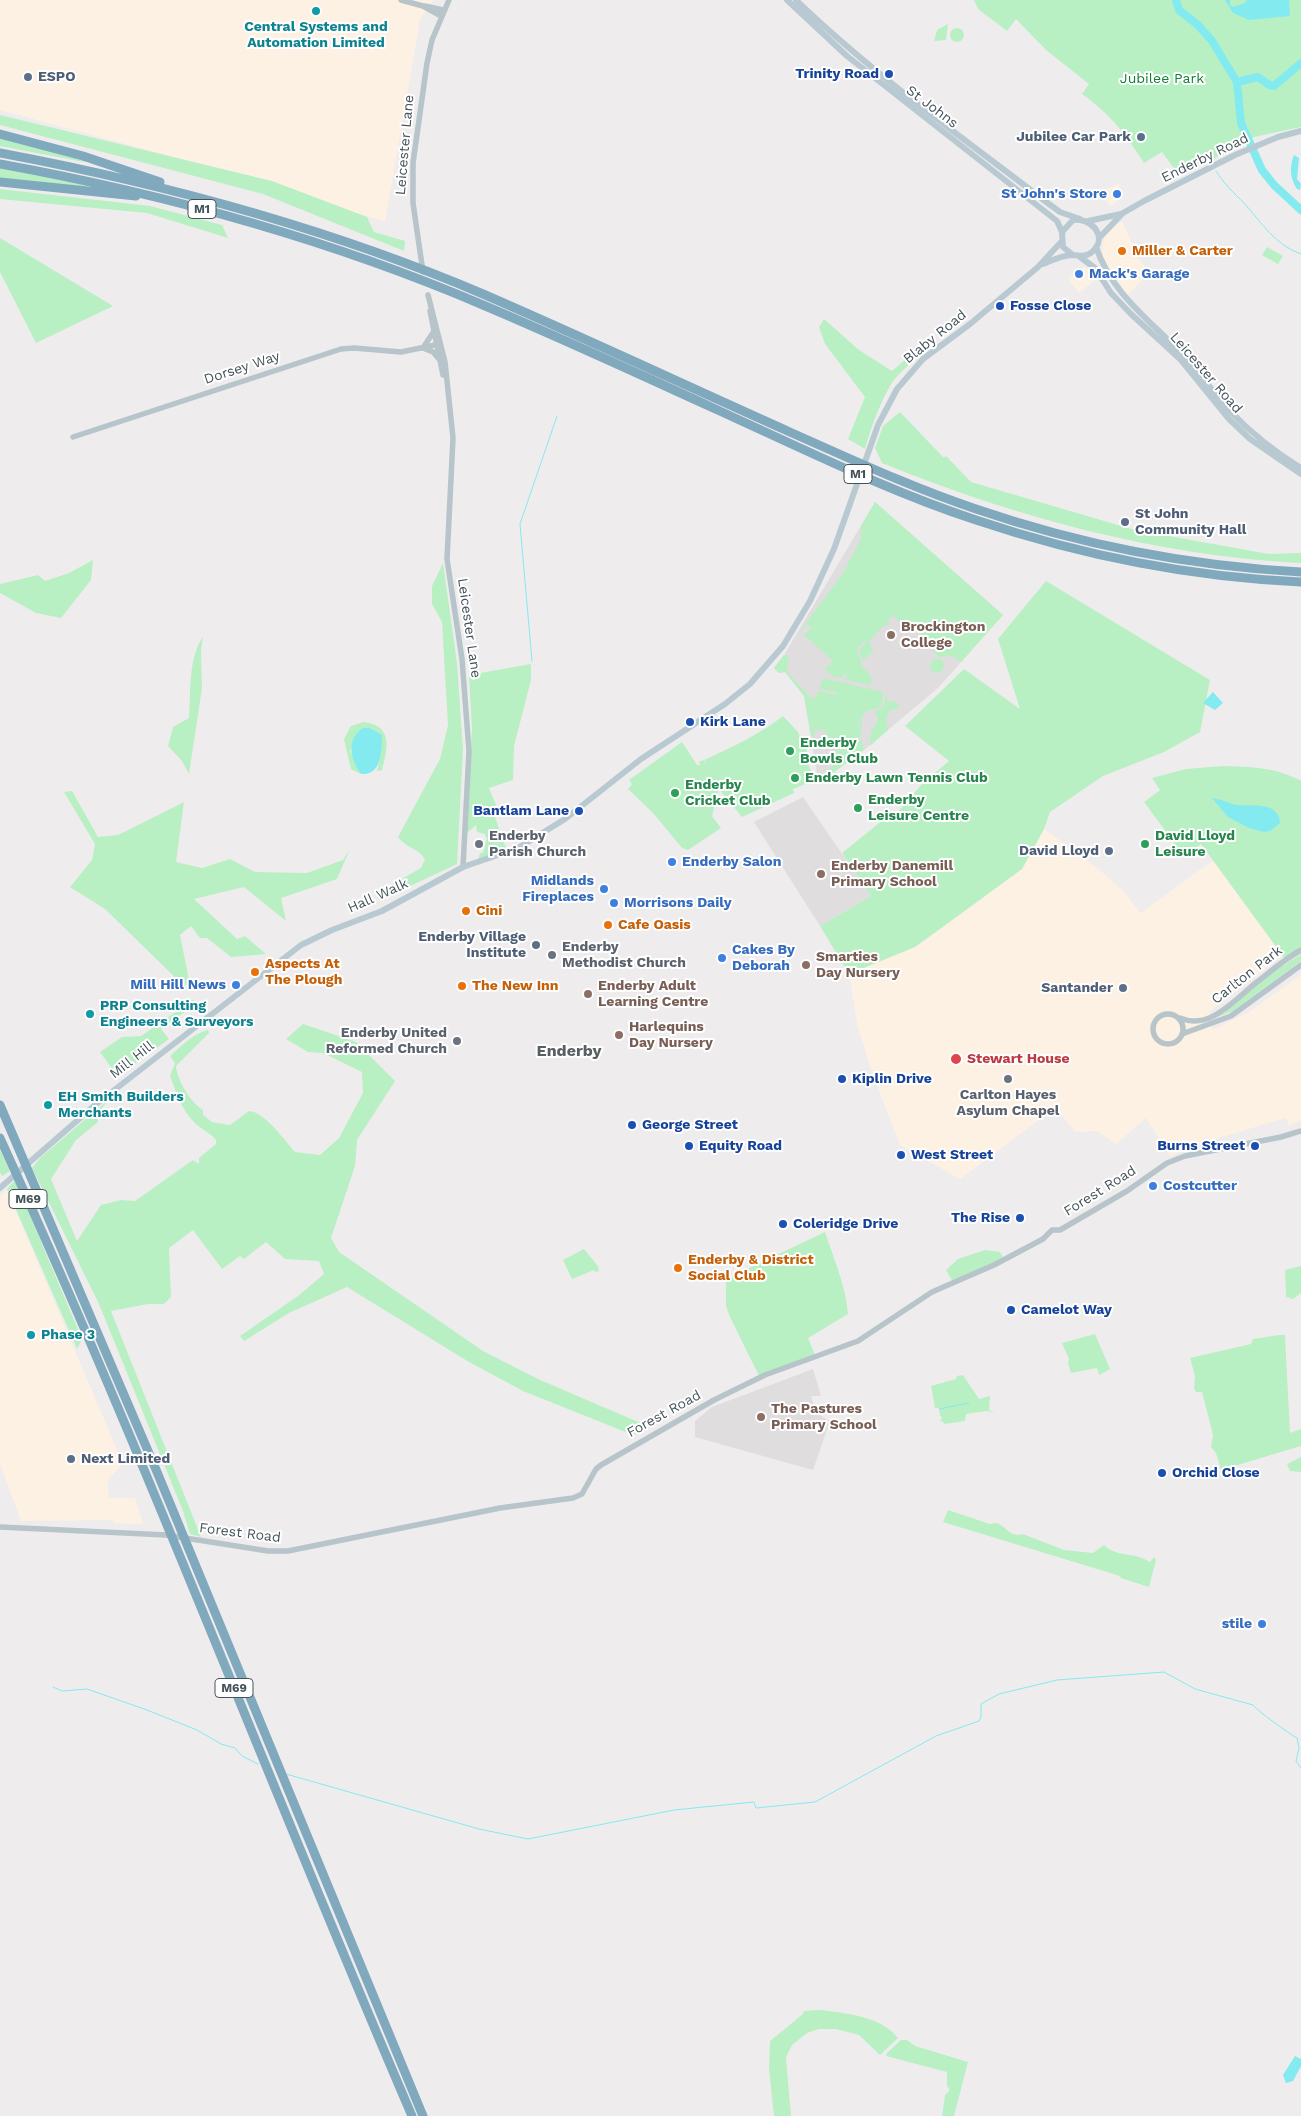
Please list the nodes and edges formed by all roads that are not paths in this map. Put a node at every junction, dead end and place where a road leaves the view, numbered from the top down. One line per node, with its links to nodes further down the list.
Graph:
1 (402, 0): 5 (street)
2 (449, 0): 5 (street, Leicester Lane)
3 (787, 0): 16 (main road, St Johns)
4 (796, 0): 14 (main road, St Johns)
5 (442, 13): 23 (street, Leicester Lane)
6 (1301, 131): 13 (main road, Enderby Road)
7 (0, 134): 11 (highway)
8 (0, 153): 11 (highway, M1)
9 (0, 164): 12 (highway, M1)
10 (0, 182): 12 (highway)
11 (197, 197): 21 (highway, M1)
12 (200, 208): 21 (highway, M1)
13 (1122, 213): 15 (main road, Enderby Road); 17 (main road, Enderby Road)
14 (1080, 219): 15 (main road); 16 (main road)
15 (1088, 221): 17 (main road)
16 (1062, 232): 18 (main road)
17 (1099, 238): 19 (main road)
18 (1062, 241): 20 (main road); 22 (main road, Blaby Road)
19 (1096, 247): 20 (main road); 30 (main road, Leicester Road)
20 (1076, 256): 22 (main road, Blaby Road); 31 (main road, Leicester Road)
21 (401, 267): 33 (highway, M1); 34 (highway, M1)
22 (1038, 267): 32 (main road, Blaby Road)
23 (428, 295): 24 (street, Leicester Lane); 25 (street, Leicester Lane)
24 (434, 331): 25 (street, Leicester Lane); 26 (street)
25 (439, 344): 26 (street, Dorsey Way); 27 (street, Leicester Lane); 28 (street, Leicester Lane)
26 (423, 348): 27 (street); 29 (street, Dorsey Way)
27 (440, 363): 28 (street, Leicester Lane)
28 (448, 393): 35 (street, Leicester Lane)
29 (73, 438)
30 (1301, 468)
31 (1301, 474)
32 (855, 491): 35 (main road, Hall Walk)
33 (1301, 572)
34 (1301, 582)
35 (463, 867): 36 (main road, Hall Walk)
36 (301, 945): 44 (main road, Mill Hill)
37 (1301, 950): 39 (street, Carlton Park)
38 (1301, 964): 40 (street, Carlton Park)
39 (1180, 1018): 40 (street); 40 (street)
40 (1182, 1034)
41 (0, 1105): 47 (highway, M69)
42 (1301, 1131): 45 (street, Forest Road)
43 (0, 1138): 46 (highway, M69)
44 (0, 1188)
45 (0, 1527)
46 (412, 2116)
47 (423, 2116)

